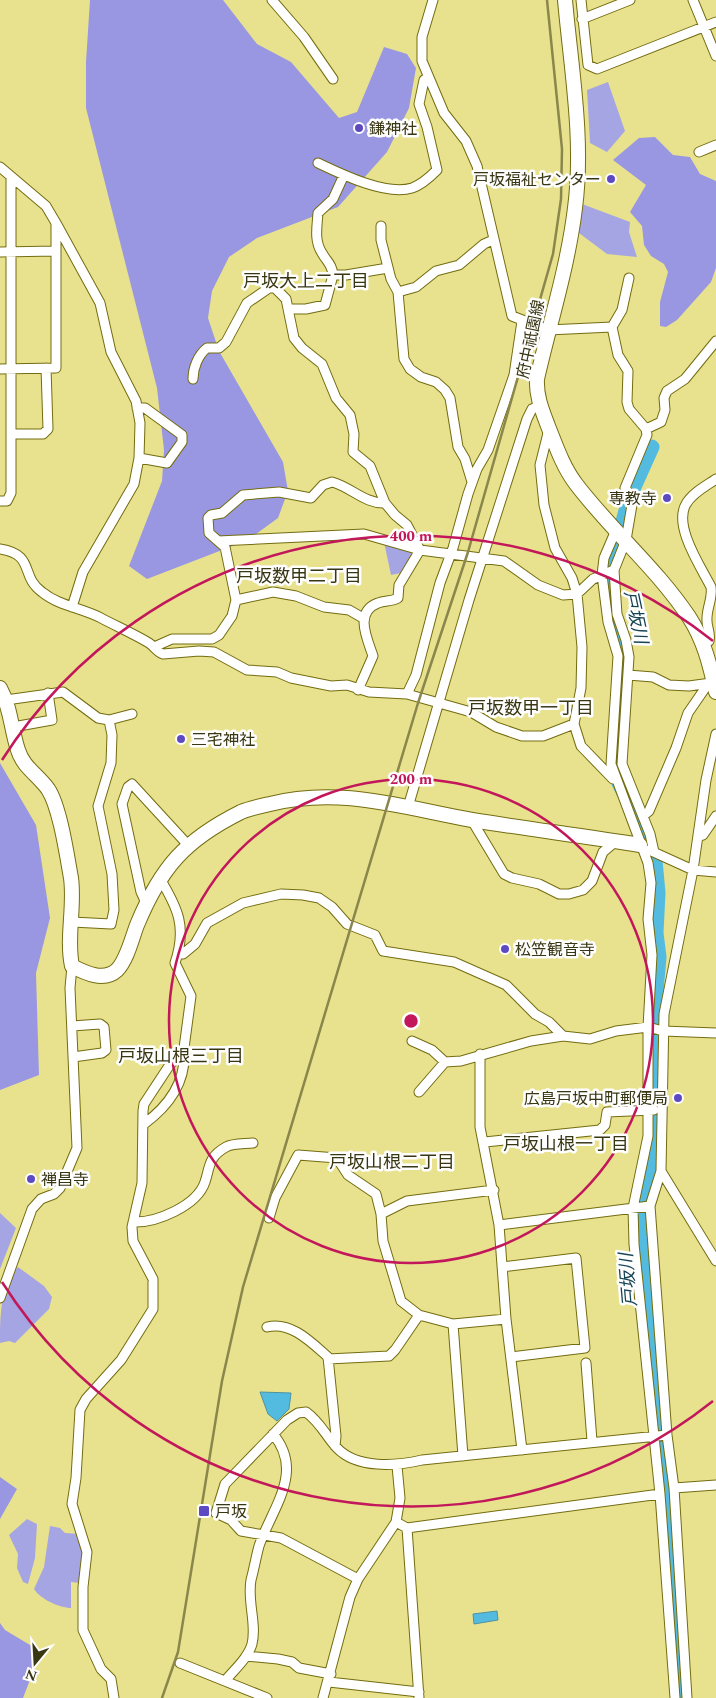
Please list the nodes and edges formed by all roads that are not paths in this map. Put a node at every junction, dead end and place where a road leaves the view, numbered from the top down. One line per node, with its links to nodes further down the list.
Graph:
1 (272, 0): 12 (street)
2 (433, 0): 11 (street)
3 (565, 0): 32 (street, 府中祇園線)
4 (580, 0): 7 (street)
5 (630, 0): 7 (street)
6 (694, 0): 9 (street)
7 (582, 19): 9 (street)
8 (716, 22): 9 (street)
9 (704, 26): 10 (street)
10 (716, 56)
11 (428, 77): 17 (street); 21 (street)
12 (333, 78)
13 (716, 145): 14 (street)
14 (699, 152)
15 (318, 163): 17 (street)
16 (0, 167): 18 (street)
17 (344, 176): 26 (street)
18 (11, 177): 19 (street); 24 (street)
19 (56, 222): 22 (street); 39 (street)
20 (381, 226): 25 (street)
21 (493, 240): 28 (street); 30 (street)
22 (56, 251): 24 (street); 34 (street)
23 (0, 252): 24 (street)
24 (12, 252): 36 (street)
25 (388, 268): 26 (street); 28 (street)
26 (333, 274): 29 (street)
27 (629, 278): 31 (street)
28 (398, 292): 45 (street)
29 (288, 308): 37 (street); 47 (street)
30 (522, 321): 32 (street); 45 (street)
31 (612, 327): 32 (street); 41 (street)
32 (548, 330): 38 (street, 府中祇園線)
33 (716, 341): 41 (street)
34 (46, 368): 36 (street); 42 (street)
35 (0, 369): 36 (street)
36 (11, 369): 42 (street)
37 (193, 379)
38 (540, 406): 40 (street, 府中祇園線); 53 (street)
39 (137, 408): 43 (street); 43 (street)
40 (549, 429): 48 (street, 府中祇園線); 56 (street)
41 (646, 429): 48 (street)
42 (11, 434): 46 (street)
43 (139, 458): 58 (street)
44 (716, 479): 60 (street)
45 (472, 482): 52 (street)
46 (0, 501)
47 (384, 503): 49 (street); 51 (street)
48 (621, 535): 54 (street); 55 (street); 60 (street, 府中祇園線)
49 (218, 541): 51 (street); 57 (street)
50 (0, 549): 58 (street)
51 (420, 550): 52 (street); 59 (street)
52 (449, 554): 53 (street); 67 (street)
53 (483, 558): 56 (street); 68 (street)
54 (614, 570): 55 (street); 62 (street)
55 (602, 575): 56 (street); 75 (street)
56 (577, 594): 71 (street)
57 (236, 600): 59 (street); 61 (street)
58 (72, 607): 61 (street)
59 (363, 618): 64 (street)
60 (703, 644): 63 (street, 府中祇園線)
61 (154, 647): 64 (street)
62 (628, 675): 63 (street); 77 (street)
63 (714, 683): 77 (street)
64 (358, 690): 67 (street)
65 (48, 693): 66 (street); 70 (street); 72 (street)
66 (3, 694): 72 (street)
67 (407, 694): 68 (street)
68 (440, 703): 71 (street); 76 (street)
69 (132, 714): 70 (street)
70 (109, 720): 89 (street)
71 (574, 724): 75 (street)
72 (13, 727): 89 (street)
73 (716, 734): 74 (street)
74 (714, 755): 80 (street)
75 (615, 781): 83 (street)
76 (408, 807): 79 (street); 82 (street)
77 (643, 816): 84 (street)
78 (716, 816): 80 (street)
79 (470, 819): 81 (street); 81 (street)
80 (698, 836): 85 (street)
81 (616, 841): 83 (street)
82 (188, 845): 87 (street); 88 (street)
83 (640, 845): 84 (street); 93 (street)
84 (654, 852): 85 (street)
85 (694, 870): 86 (street); 93 (street)
86 (716, 872)
87 (159, 877): 88 (street); 90 (street)
88 (146, 903): 91 (street)
89 (72, 922): 91 (street)
90 (178, 952): 95 (street); 97 (street)
91 (72, 966): 92 (street)
92 (72, 1026): 99 (street); 99 (street)
93 (655, 1029): 94 (street); 95 (street); 102 (street); 102 (street)
94 (716, 1033)
95 (564, 1036): 98 (street)
96 (412, 1041): 100 (street)
97 (184, 1048): 103 (street); 103 (street)
98 (480, 1054): 100 (street); 104 (street)
99 (73, 1056): 115 (street)
100 (445, 1062): 101 (street)
101 (419, 1092)
102 (655, 1110): 104 (street); 106 (street); 108 (street)
103 (144, 1124): 111 (street)
104 (485, 1142): 107 (street)
105 (253, 1143): 111 (street)
106 (661, 1171): 108 (street); 113 (street)
107 (494, 1190): 109 (street); 112 (street)
108 (641, 1207): 112 (street); 124 (street); 125 (street)
109 (381, 1214): 110 (street); 116 (street)
110 (270, 1218)
111 (133, 1222): 143 (street)
112 (500, 1225): 114 (street)
113 (716, 1261)
114 (502, 1267): 117 (street); 120 (street)
115 (0, 1298)
116 (419, 1315): 118 (street); 121 (street)
117 (506, 1319): 118 (street); 120 (street)
118 (453, 1324): 129 (street)
119 (267, 1327): 121 (street)
120 (511, 1357): 128 (street)
121 (328, 1360): 127 (street)
122 (586, 1363): 126 (street)
123 (273, 1434): 127 (street); 136 (street); 136 (street)
124 (667, 1435): 125 (street); 132 (street)
125 (653, 1436): 126 (street); 133 (street)
126 (592, 1442): 128 (street)
127 (335, 1446): 130 (street)
128 (522, 1450): 129 (street)
129 (463, 1456): 130 (street)
130 (397, 1466): 134 (street)
131 (716, 1485): 132 (street)
132 (674, 1488): 147 (street)
133 (660, 1494): 135 (street); 146 (street)
134 (396, 1522): 135 (street); 137 (street)
135 (407, 1528): 142 (street)
136 (264, 1535): 137 (street); 138 (street)
137 (358, 1579): 140 (street)
138 (246, 1656): 140 (street); 141 (street)
139 (180, 1662): 141 (street)
140 (330, 1678): 142 (street); 145 (street)
141 (225, 1681): 144 (street)
142 (419, 1695)
143 (114, 1698)
144 (267, 1698)
145 (324, 1698)
146 (675, 1698)
147 (688, 1698)

